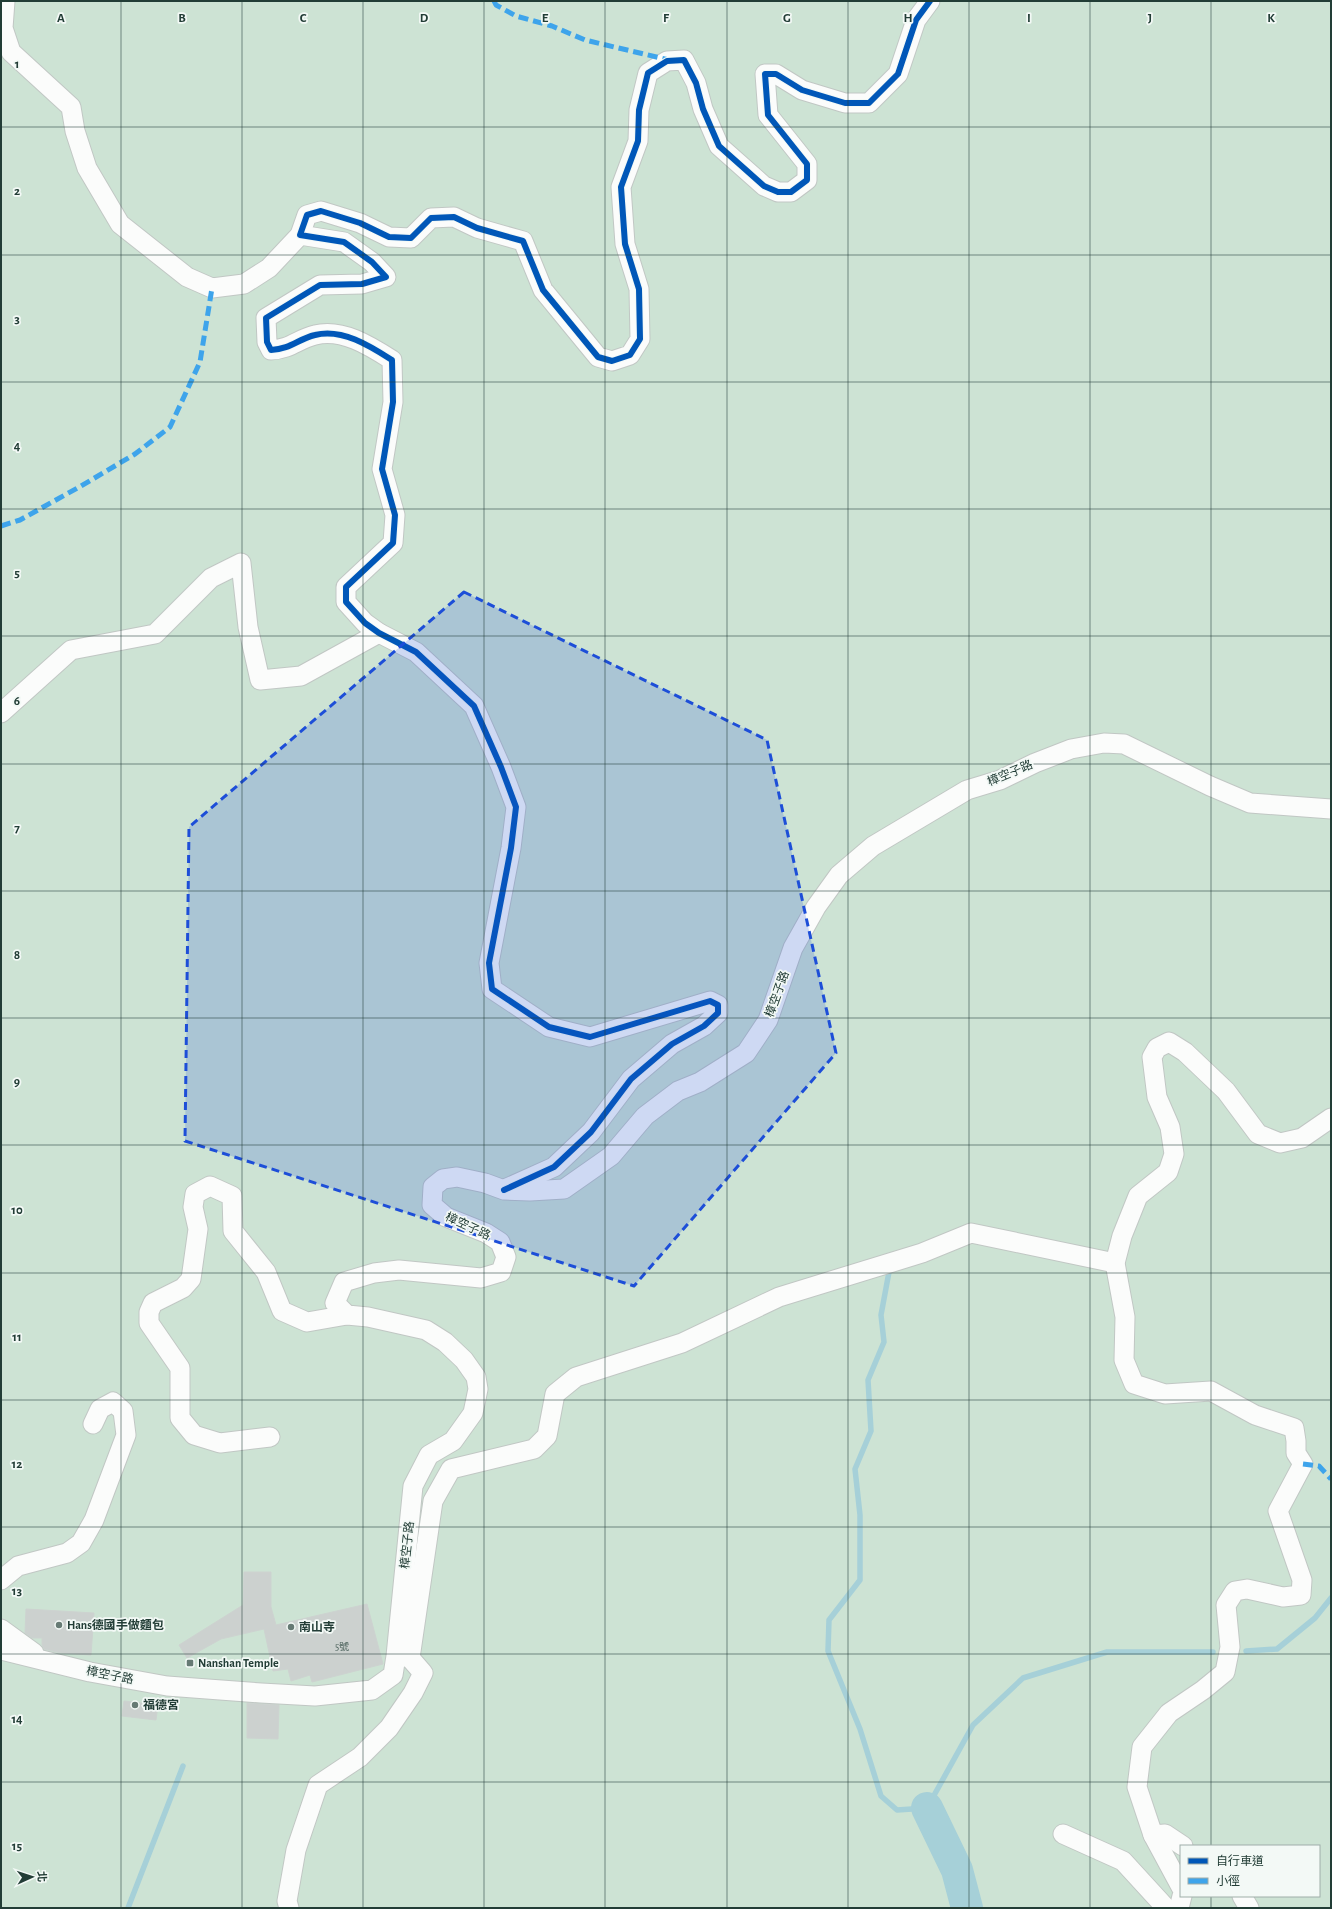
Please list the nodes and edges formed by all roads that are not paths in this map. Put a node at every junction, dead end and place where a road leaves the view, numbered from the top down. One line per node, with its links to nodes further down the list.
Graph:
1 (5, 1): 3 (street)
2 (930, 1): 3 (street)
3 (300, 235): 4 (street)
4 (379, 633): 5 (street); 8 (street)
5 (1, 713)
6 (1331, 809): 8 (street, 樟空子路)
7 (1331, 1118): 9 (street)
8 (504, 1190): 10 (street, 樟空子路)
9 (1115, 1263): 16 (street); 19 (street)
10 (347, 1315): 12 (street); 16 (street, 樟空子路)
11 (93, 1424): 13 (street)
12 (270, 1437)
13 (1, 1580)
14 (1, 1629): 17 (street)
15 (1, 1650): 17 (street, 樟空子路)
16 (403, 1657): 17 (street, 樟空子路); 24 (street)
17 (45, 1661)
18 (1063, 1834): 25 (street)
19 (1153, 1835): 20 (street); 21 (street)
20 (1182, 1845)
21 (1180, 1885)
22 (1182, 1897): 26 (street)
23 (1243, 1897): 27 (street)
24 (289, 1908)
25 (1166, 1908)
26 (1179, 1908)
27 (1249, 1908)

